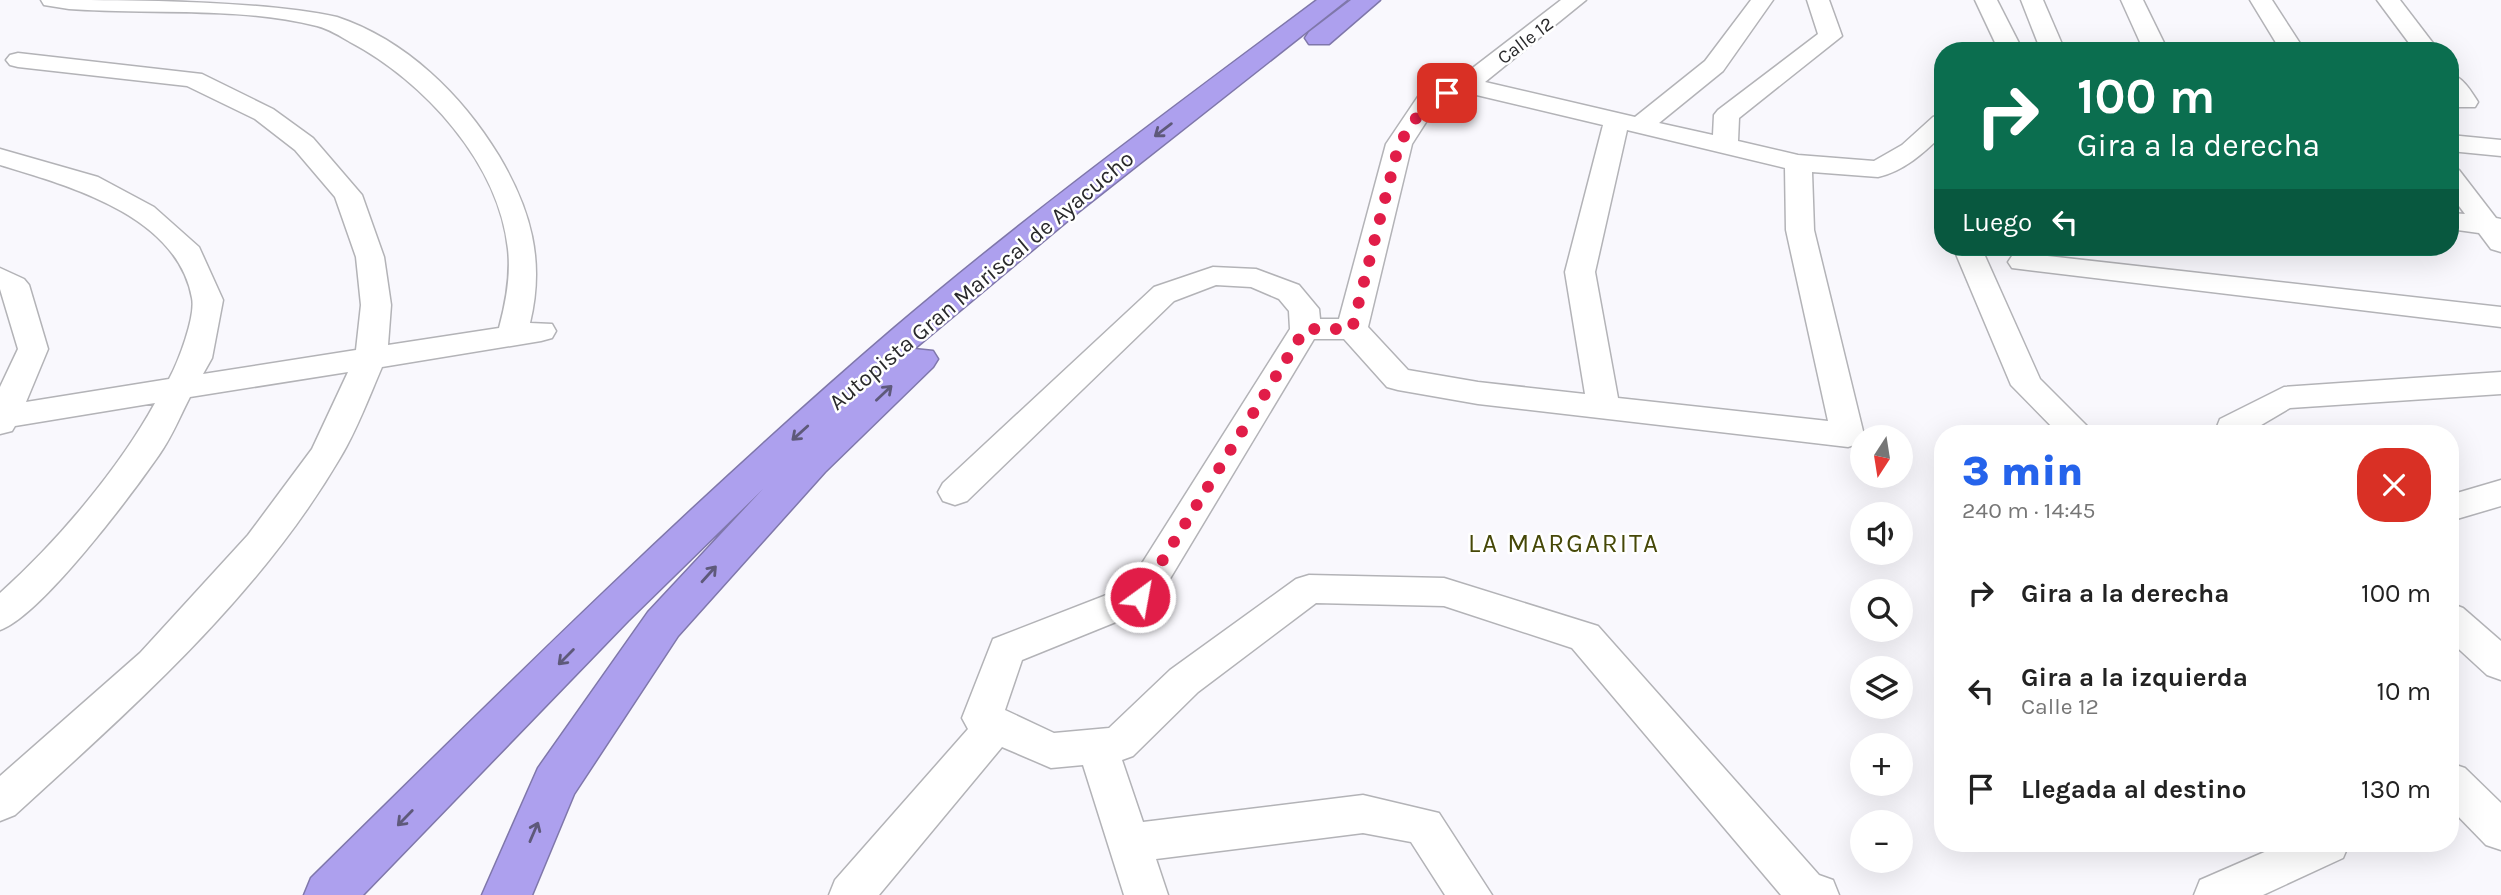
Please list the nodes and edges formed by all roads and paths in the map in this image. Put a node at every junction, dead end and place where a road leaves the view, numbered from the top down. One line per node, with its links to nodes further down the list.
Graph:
1 (52, 0): 37 (street)
2 (1334, 0): 57 (highway, Autopista Gran Mariscal de Ayacucho, one-way to 57)
3 (1367, 0): 58 (highway, Autopista Gran Mariscal de Ayacucho, one-way to 3)
4 (1575, 0): 18 (street, Calle 12)
5 (1762, 0): 21 (street)
6 (1818, 0): 24 (street)
7 (1986, 0): 12 (street)
8 (2032, 0): 13 (street)
9 (2132, 0): 14 (street)
10 (2261, 0): 15 (street)
11 (2388, 0): 16 (street)
12 (2007, 42)
13 (2049, 42)
14 (2152, 42)
15 (2287, 42)
16 (2420, 42)
17 (18, 60): 37 (street)
18 (1466, 85): 21 (street); 36 (street, Calle 12)
19 (2459, 93): 20 (street)
20 (2466, 102)
21 (1629, 122): 24 (street); 40 (street)
22 (1934, 129): 27 (street)
23 (2459, 144): 25 (street)
24 (1725, 145): 27 (street)
25 (2501, 148)
26 (0, 157): 39 (street)
27 (1798, 163): 40 (street)
28 (2459, 187): 30 (street)
29 (2459, 223): 30 (street)
30 (2497, 232)
31 (1971, 256): 42 (street)
32 (2022, 262): 34 (street)
33 (0, 277): 41 (street)
34 (2501, 317)
35 (1305, 329): 36 (street); 44 (street); 50 (street)
36 (1352, 329): 40 (street)
37 (370, 357): 39 (street); 53 (street)
38 (2501, 383): 43 (street)
39 (180, 387): 41 (street); 47 (street)
40 (1603, 406)
41 (2, 419)
42 (2069, 425)
43 (2236, 425)
44 (955, 492)
45 (2501, 493): 46 (street)
46 (2459, 505)
47 (0, 615)
48 (2459, 626): 49 (street)
49 (2501, 664)
50 (996, 725): 51 (street); 59 (street)
51 (1097, 746): 55 (street); 62 (street)
52 (2459, 792): 54 (street)
53 (0, 802)
54 (2501, 831)
55 (1130, 844): 60 (street); 61 (street)
56 (2311, 852): 63 (street)
57 (329, 895)
58 (507, 895)
59 (851, 895)
60 (1146, 895)
61 (1470, 895)
62 (1816, 895)
63 (2217, 895)

